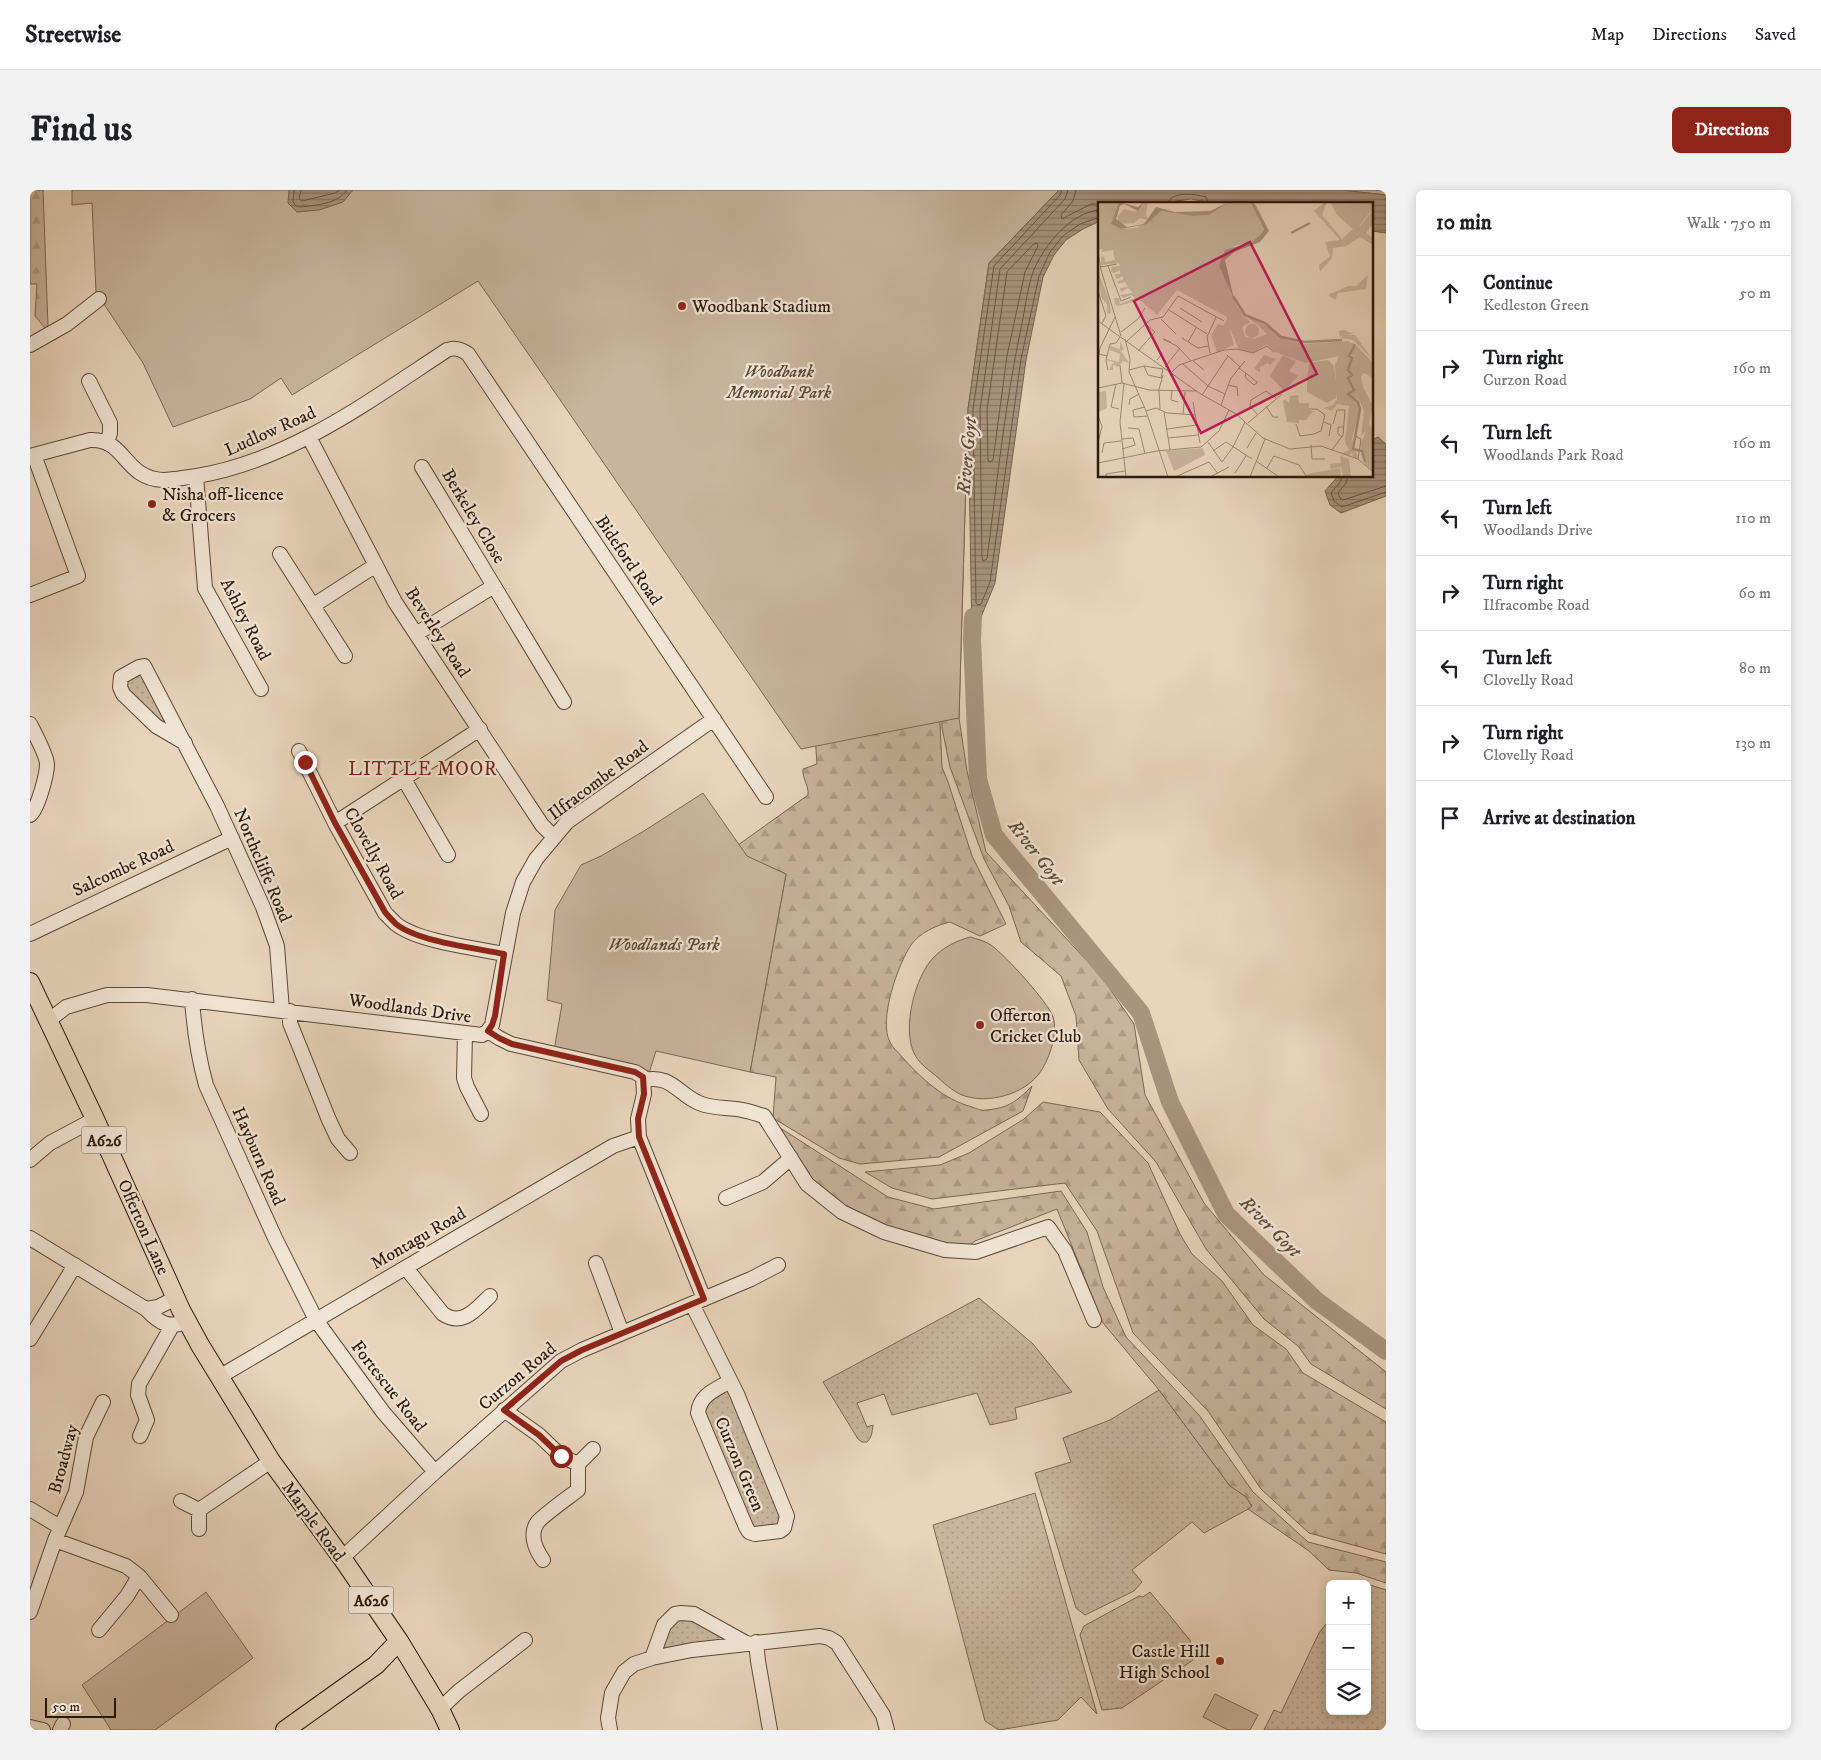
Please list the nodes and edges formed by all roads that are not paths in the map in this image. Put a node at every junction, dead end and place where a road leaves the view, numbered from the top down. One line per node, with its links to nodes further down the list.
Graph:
1 (98, 299): 2 (street)
2 (30, 345)
3 (456, 348): 5 (street, Ludlow Road); 19 (street, Bideford Road)
4 (89, 381): 6 (street)
5 (309, 437): 9 (street, Ludlow Road); 11 (street, Beverley Road)
6 (107, 442): 7 (street); 9 (street, Ludlow Road)
7 (32, 456): 13 (street)
8 (422, 467): 12 (street, Berkeley Close)
9 (196, 476): 17 (street, Ashley Road)
10 (280, 554): 14 (street)
11 (376, 565): 14 (street); 15 (street, Beverley Road)
12 (494, 586): 15 (street, Berkeley Close); 18 (street, Berkeley Close)
13 (30, 594)
14 (314, 606): 16 (street)
15 (416, 634): 21 (street, Beverley Road)
16 (346, 656)
17 (261, 689)
18 (564, 702)
19 (714, 719): 25 (street, Bideford Road); 28 (street, Ilfracombe Road)
20 (30, 724): 26 (street)
21 (480, 729): 24 (street); 28 (street, Beverley Road)
22 (185, 743): 22 (street, Northcliffe Road); 29 (street, Northcliffe Road)
23 (299, 751): 27 (street, Clovelly Road)
24 (404, 779): 27 (street); 30 (street)
25 (766, 797)
26 (30, 815)
27 (335, 823): 32 (street, Clovelly Road)
28 (554, 837): 32 (street, Ilfracombe Road)
29 (232, 838): 31 (street, Salcombe Road); 35 (street, Northcliffe Road)
30 (448, 855)
31 (30, 934)
32 (504, 954): 37 (street, Ilfracombe Road)
33 (30, 982): 36 (main road, Offerton Lane / A626)
34 (192, 999): 35 (street, Woodlands Drive); 36 (street, Woodlands Drive); 56 (street, Hayburn Road)
35 (286, 1010): 38 (street, Woodlands Drive); 43 (street, Northcliffe Road)
36 (48, 1021): 41 (main road, Offerton Lane / A626)
37 (488, 1031): 38 (street, Woodlands Drive); 39 (street, Woodlands Drive)
38 (465, 1034): 40 (street)
39 (644, 1080): 42 (street); 44 (street, Woodlands Drive)
40 (481, 1114)
41 (95, 1119): 45 (street); 55 (main road, Offerton Lane / A626)
42 (639, 1137): 51 (street, Montagu Road); 53 (street, Curzon Green)
43 (350, 1153)
44 (791, 1158): 46 (street); 57 (street, Woodlands Drive)
45 (30, 1160)
46 (726, 1198)
47 (30, 1238): 50 (street)
48 (596, 1263): 58 (street)
49 (778, 1264): 53 (street, Curzon Road)
50 (75, 1265): 54 (street); 59 (street)
51 (406, 1268): 52 (street); 56 (street, Montagu Road)
52 (490, 1296)
53 (698, 1301): 58 (street, Curzon Road); 61 (street, Curzon Green)
54 (146, 1309): 55 (street); 55 (street)
55 (179, 1314): 60 (main road, Marple Road / A626); 64 (street)
56 (316, 1320): 60 (street, Montagu Road); 68 (street, Fortescue Road)
57 (1094, 1320)
58 (622, 1333): 63 (street, Curzon Road)
59 (30, 1339)
60 (219, 1377): 66 (main road, Marple Road / A626)
61 (730, 1381): 61 (street, Curzon Green)
62 (103, 1402): 73 (street, Broadway)
63 (504, 1410): 67 (street); 68 (street, Curzon Road)
64 (140, 1436)
65 (593, 1449): 67 (street)
66 (271, 1461): 71 (street); 74 (main road, Marple Road / A626)
67 (578, 1464): 75 (street)
68 (435, 1472): 74 (street, Curzon Road)
69 (181, 1501): 71 (street)
70 (30, 1509): 73 (street)
71 (199, 1510): 72 (street)
72 (199, 1529)
73 (58, 1534): 76 (street); 77 (street, Broadway)
74 (342, 1558): 82 (main road, Marple Road / A626)
75 (543, 1560)
76 (139, 1576): 78 (street); 79 (street)
77 (30, 1612)
78 (171, 1615)
79 (99, 1630)
80 (525, 1640): 84 (street)
81 (752, 1643): 83 (street); 83 (street); 90 (street); 91 (street)
82 (403, 1646): 84 (main road, Marple Road / A626); 87 (main road)
83 (652, 1658): 89 (street)
84 (440, 1709): 88 (main road, Marple Road / A626)
85 (30, 1727): 86 (street)
86 (43, 1730)
87 (285, 1730)
88 (450, 1730)
89 (610, 1730)
90 (770, 1730)
91 (887, 1730)

